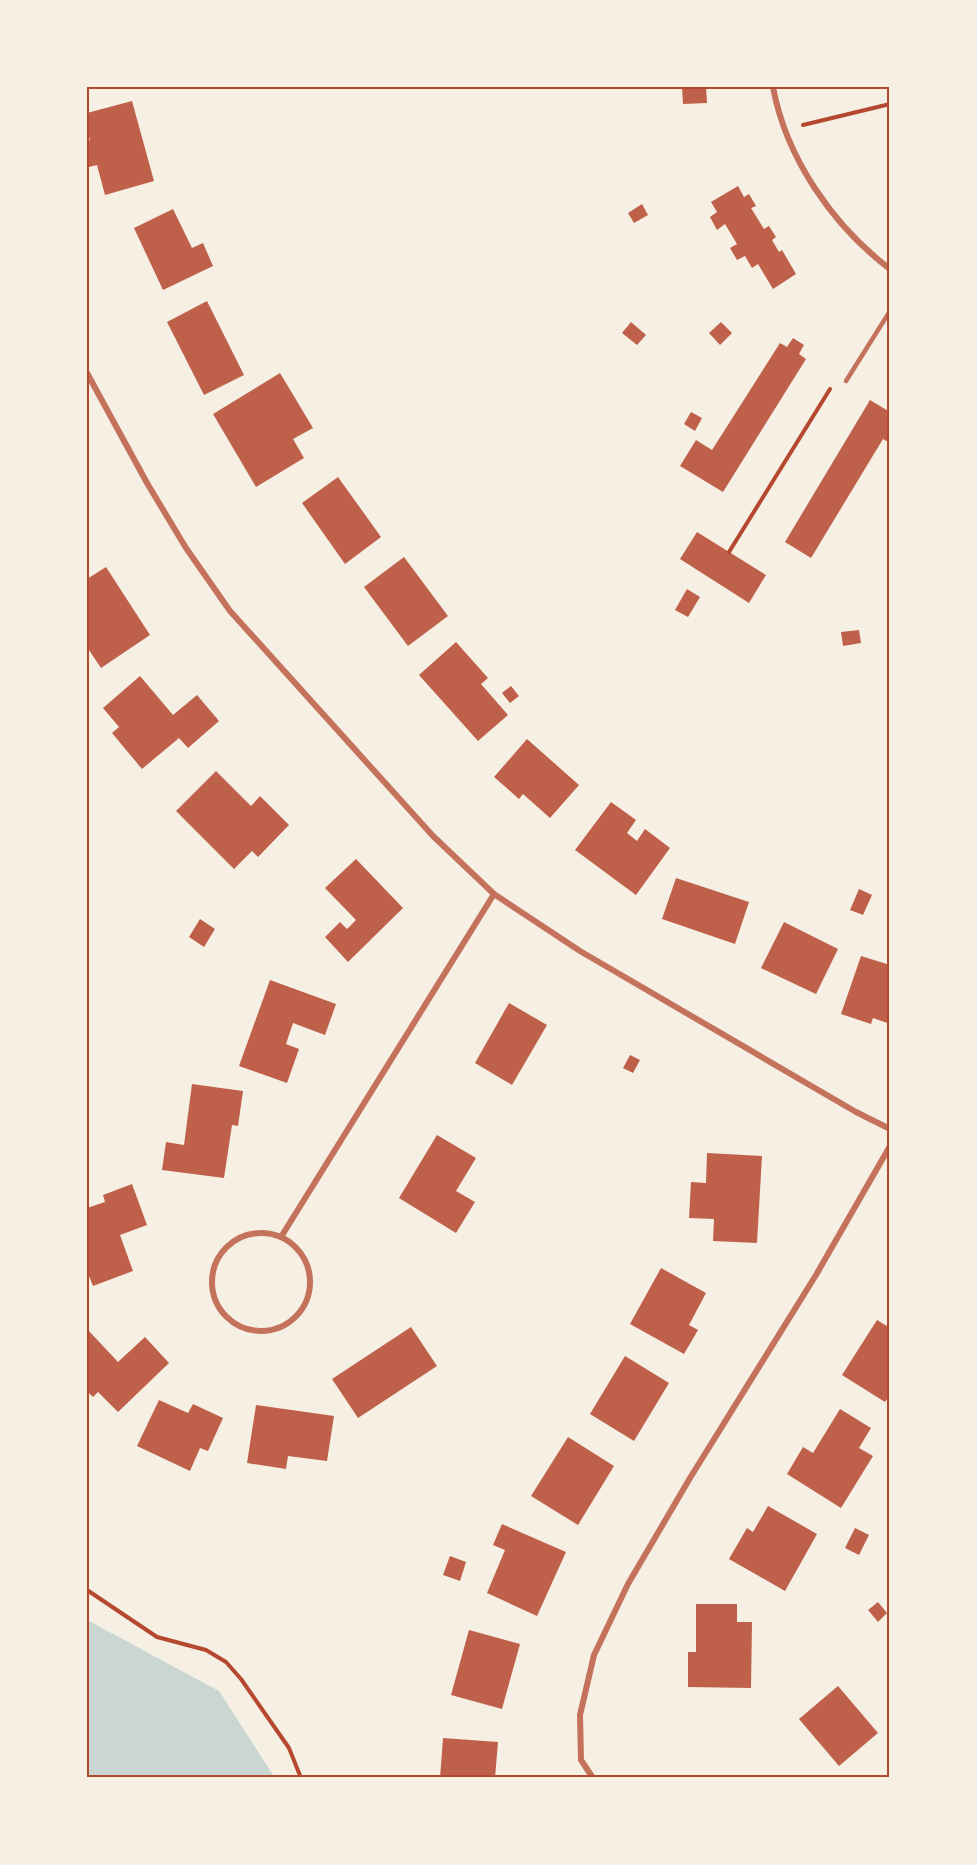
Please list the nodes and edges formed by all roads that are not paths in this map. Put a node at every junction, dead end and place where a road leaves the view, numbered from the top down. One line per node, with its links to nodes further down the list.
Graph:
1 (773, 87): 2 (street)
2 (890, 269)
3 (890, 311): 5 (lane)
4 (87, 373): 6 (street)
5 (846, 381)
6 (494, 894): 7 (street); 9 (street)
7 (890, 1129)
8 (890, 1146): 10 (street)
9 (281, 1237): 9 (street)
10 (593, 1778)

